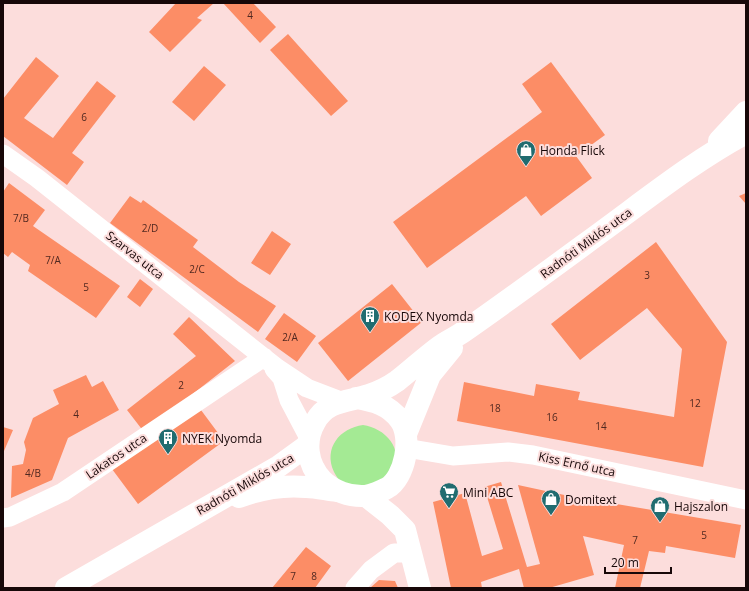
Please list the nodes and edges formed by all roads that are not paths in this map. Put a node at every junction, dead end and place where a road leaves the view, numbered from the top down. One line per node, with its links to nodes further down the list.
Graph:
1 (746, 112): 4 (street, Radnóti Miklós utca)
2 (746, 133): 4 (street, Radnóti Miklós utca)
3 (3, 154): 6 (street, Szarvas utca)
4 (699, 160): 5 (street, Radnóti Miklós utca)
5 (473, 324): 7 (street, Radnóti Miklós utca); 9 (street, Radnóti Miklós utca)
6 (264, 357): 7 (street, Szarvas utca); 8 (street, Szarvas utca); 13 (street, Lakatos utca)
7 (349, 400): 8 (street); 9 (street)
8 (309, 441): 10 (street); 14 (street, Radnóti Miklós utca)
9 (406, 441): 11 (street); 12 (street, Kiss Ernő utca)
10 (339, 491): 11 (street); 14 (street, Radnóti Miklós utca)
11 (366, 496): 15 (street)
12 (746, 500)
13 (3, 518)
14 (181, 522): 16 (street, Radnóti Miklós utca)
15 (410, 553): 17 (street); 18 (street)
16 (66, 588)
17 (355, 588)
18 (420, 588)

